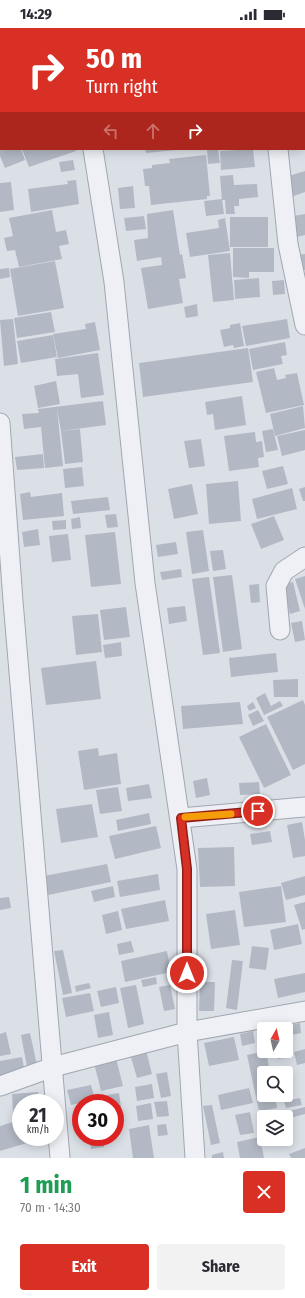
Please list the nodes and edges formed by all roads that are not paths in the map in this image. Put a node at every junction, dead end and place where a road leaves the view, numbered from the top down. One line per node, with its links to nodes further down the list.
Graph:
1 (93, 150): 8 (street)
2 (278, 150): 3 (street)
3 (305, 325)
4 (0, 423): 11 (street)
5 (305, 557): 6 (street)
6 (280, 630)
7 (305, 807): 8 (street)
8 (181, 818): 10 (street)
9 (305, 1011): 10 (street)
10 (187, 1032): 11 (street); 14 (street)
11 (53, 1067): 12 (street); 13 (street)
12 (0, 1086)
13 (60, 1158)
14 (195, 1158)

